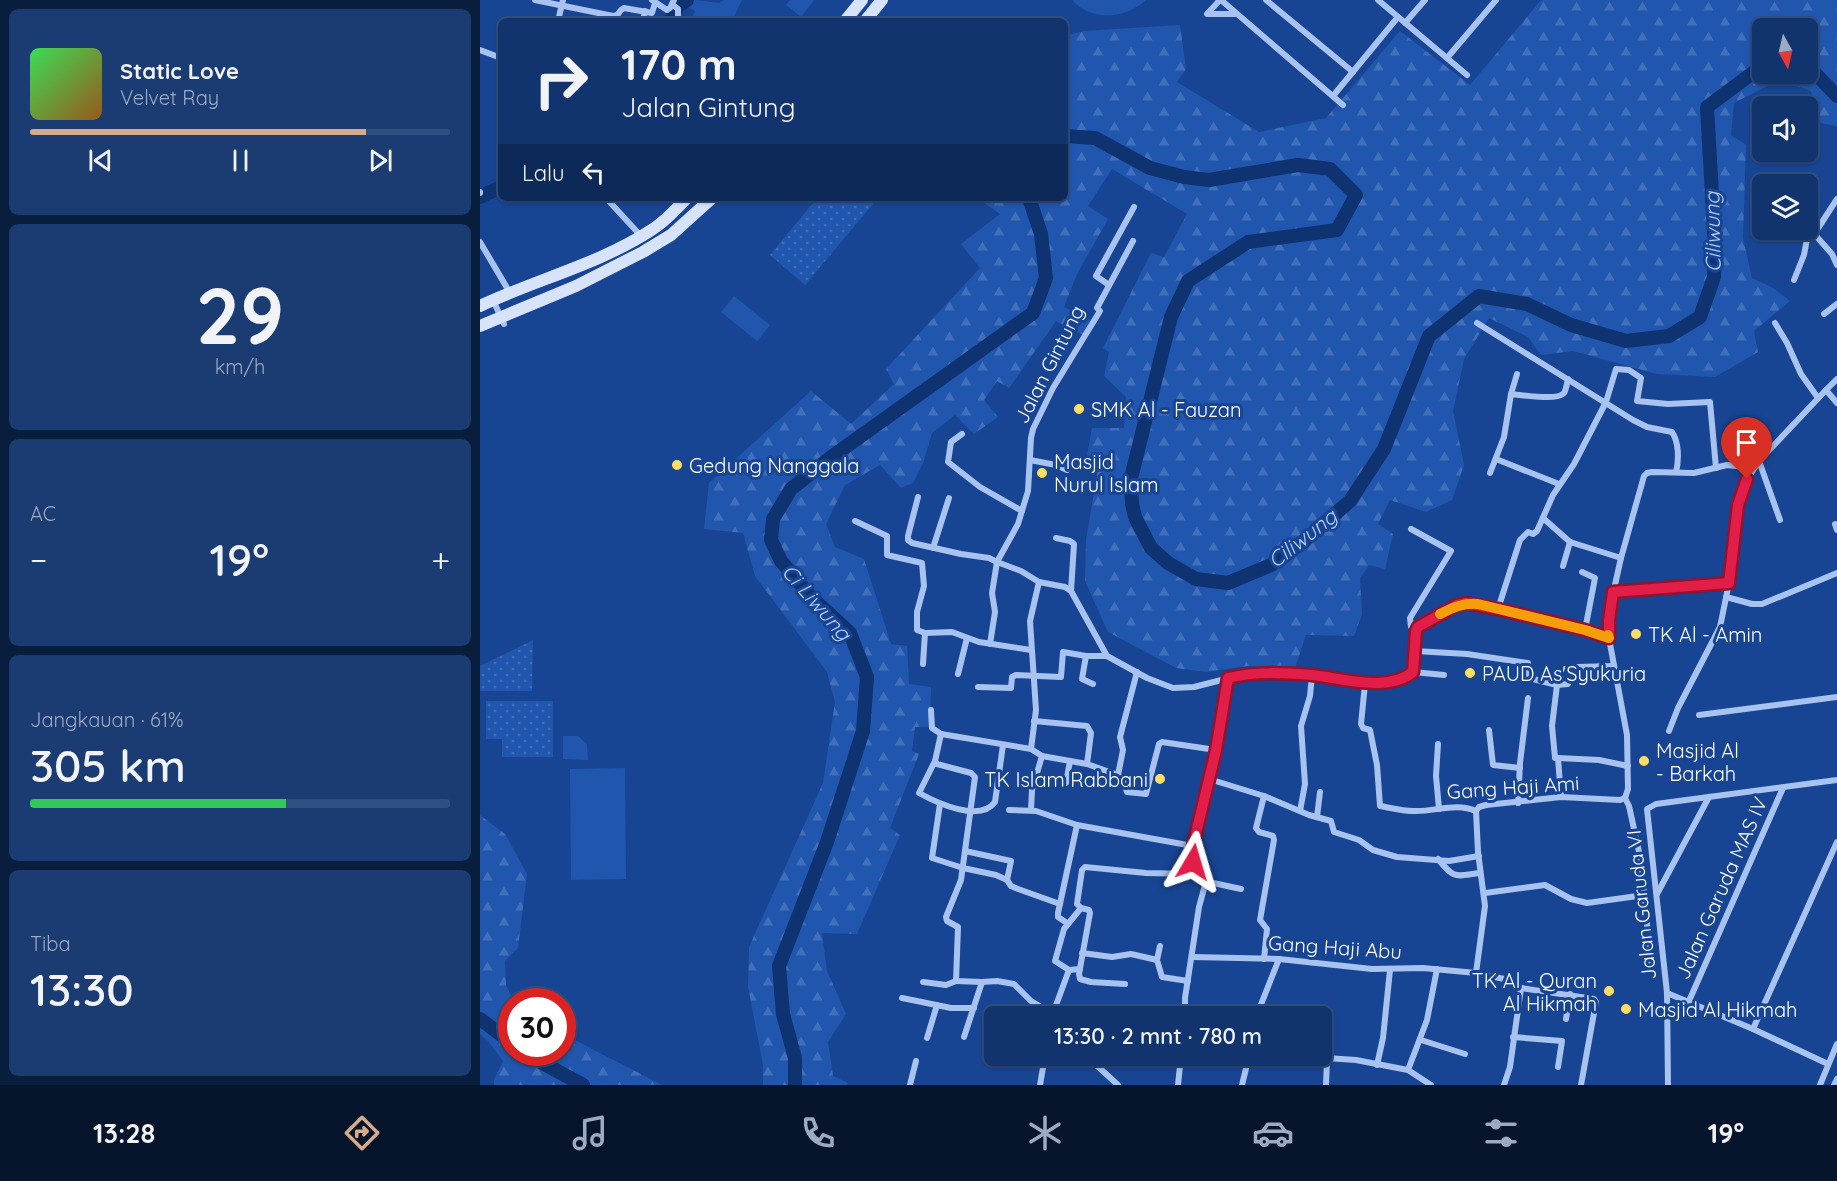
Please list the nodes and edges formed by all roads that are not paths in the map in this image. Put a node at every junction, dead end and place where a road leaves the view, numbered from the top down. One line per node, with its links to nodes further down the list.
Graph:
1 (535, 0): 10 (street)
2 (862, 0): 18 (main road)
3 (882, 0): 19 (main road)
4 (1221, 0): 13 (street); 13 (street)
5 (1266, 0): 24 (street)
6 (1378, 0): 14 (street)
7 (1425, 0): 20 (street)
8 (1496, 0): 23 (street)
9 (653, 1): 11 (street); 12 (street)
10 (562, 3): 15 (street); 16 (street)
11 (675, 5)
12 (645, 11): 16 (street); 17 (street)
13 (1235, 14): 26 (street)
14 (1398, 17): 20 (street); 24 (street)
15 (559, 18)
16 (615, 18)
17 (644, 18)
18 (847, 18)
19 (867, 18)
20 (1405, 23): 23 (street)
21 (480, 50): 22 (street)
22 (498, 57)
23 (1447, 58): 25 (street)
24 (1353, 72): 26 (street)
25 (1467, 75)
26 (1333, 96): 27 (street)
27 (1343, 105)
28 (1837, 199): 33 (street)
29 (609, 201): 35 (street)
30 (684, 201): 35 (main road)
31 (709, 201): 48 (main road)
32 (1134, 207): 42 (street)
33 (1818, 221)
34 (1818, 235): 39 (street)
35 (641, 237): 43 (main road)
36 (1808, 240): 41 (street)
37 (1133, 241): 42 (street, Jalan Gintung)
38 (480, 242): 43 (street)
39 (1835, 251): 40 (street)
40 (1837, 265)
41 (1794, 280)
42 (1109, 285): 62 (street, Jalan Gintung)
43 (510, 293): 44 (main road)
44 (492, 300): 46 (main road); 48 (street)
45 (1837, 304): 47 (street)
46 (480, 306)
47 (1824, 314)
48 (502, 320): 51 (main road)
49 (1477, 323): 53 (street)
50 (1775, 323): 57 (street)
51 (480, 326)
52 (1517, 374): 56 (street)
53 (1568, 379): 56 (street); 58 (street)
54 (1837, 379): 55 (street)
55 (1826, 390): 57 (street); 59 (street)
56 (1511, 394): 61 (street)
57 (1818, 398): 63 (street)
58 (1606, 402): 64 (street); 67 (street); 69 (street)
59 (1837, 403)
60 (962, 434): 72 (street)
61 (1497, 459): 68 (street); 69 (street)
62 (1030, 460): 66 (street); 72 (street, Jalan Gintung)
63 (1759, 461): 65 (street); 74 (street)
64 (1716, 468): 65 (street); 67 (street)
65 (1754, 468): 86 (street)
66 (1067, 470)
67 (1676, 472): 80 (street)
68 (1490, 473)
69 (1559, 484): 73 (street)
70 (918, 497): 79 (street)
71 (949, 498): 79 (street)
72 (1022, 511): 81 (street, Jalan Gintung)
73 (1543, 518): 78 (street); 90 (street)
74 (1780, 520)
75 (855, 521): 93 (street)
76 (1411, 529): 92 (street)
77 (1056, 538): 87 (street)
78 (1570, 542): 80 (street); 82 (street)
79 (933, 548): 81 (street)
80 (1621, 558): 88 (street)
81 (997, 562): 85 (street); 96 (street, Jalan Gintung)
82 (1563, 566)
83 (1582, 572): 91 (street)
84 (1837, 573): 89 (street)
85 (1039, 582): 87 (street); 97 (street)
86 (1729, 583): 88 (street); 89 (street)
87 (1071, 591): 100 (street)
88 (1613, 592): 95 (street)
89 (1726, 597): 120 (street)
90 (1498, 609): 91 (street); 92 (street)
91 (1585, 630): 95 (street)
92 (1416, 631): 98 (street)
93 (925, 633): 94 (street); 101 (street)
94 (967, 638): 96 (street); 105 (street)
95 (1609, 638): 102 (street)
96 (990, 644): 97 (street)
97 (1031, 650): 106 (street)
98 (1415, 651): 104 (street); 112 (street)
99 (1086, 656): 100 (street); 106 (street); 110 (street)
100 (1107, 656): 103 (street)
101 (923, 664)
102 (1614, 666): 112 (street); 131 (street)
103 (1137, 672): 109 (street); 133 (street)
104 (1413, 672): 108 (street); 111 (street)
105 (958, 674)
106 (1033, 675): 113 (street); 118 (street)
107 (1312, 675): 109 (street); 111 (street); 149 (street)
108 (1444, 675)
109 (1228, 678): 125 (street)
110 (1093, 684)
111 (1365, 684): 145 (street, Gang Haji Ami)
112 (1557, 685): 127 (street)
113 (978, 687)
114 (1837, 697): 117 (street)
115 (1528, 698): 132 (street)
116 (931, 710): 121 (street)
117 (1699, 715)
118 (1034, 720): 124 (street); 130 (street)
119 (1489, 730): 132 (street)
120 (1669, 731)
121 (941, 734): 123 (street); 128 (street)
122 (1438, 744): 145 (street)
123 (1003, 745): 124 (street); 146 (street)
124 (1031, 749): 126 (street)
125 (1216, 750): 133 (street); 134 (street)
126 (1042, 756): 129 (street); 148 (street)
127 (1558, 758): 131 (street); 140 (street)
128 (935, 761): 144 (street); 146 (street)
129 (1070, 761): 130 (street); 136 (street)
130 (1087, 764): 133 (street)
131 (1629, 766): 142 (street)
132 (1520, 768): 143 (street)
133 (1118, 775)
134 (1209, 779): 139 (street); 154 (street)
135 (1837, 780): 137 (street)
136 (1066, 783)
137 (1783, 788): 141 (street); 191 (street, Jalan Garuda MAS IV)
138 (1320, 792): 151 (street)
139 (1264, 796): 149 (street); 173 (street)
140 (1561, 797): 142 (street, Gang Haji Ami); 143 (street, Gang Haji Ami)
141 (1708, 797): 165 (street); 165 (street, Jalan Garuda VI)
142 (1625, 798): 166 (street)
143 (1518, 803): 150 (street, Gang Haji Ami)
144 (940, 804): 146 (street); 158 (street)
145 (1439, 809): 150 (street, Gang Haji Ami)
146 (971, 810): 155 (street)
147 (1009, 810): 148 (street)
148 (1031, 810): 152 (street)
149 (1300, 811): 151 (street)
150 (1476, 811): 156 (street)
151 (1317, 817): 157 (street)
152 (1077, 825): 154 (street); 167 (street)
153 (1837, 842): 199 (street)
154 (1193, 846): 160 (street)
155 (965, 850): 158 (street); 161 (street)
156 (1479, 856): 157 (street); 159 (street)
157 (1438, 859): 159 (street)
158 (963, 868): 161 (street); 182 (street)
159 (1480, 873): 164 (street)
160 (1196, 874): 162 (street); 168 (street)
161 (1006, 880): 167 (street)
162 (1204, 881): 163 (street); 172 (street)
163 (1241, 889)
164 (1485, 893): 166 (street); 181 (street)
165 (1658, 894): 188 (street, Jalan Garuda VI)
166 (1646, 895): 176 (street)
167 (1060, 904): 169 (street)
168 (1081, 908): 169 (street); 171 (street)
169 (1067, 923): 179 (street)
170 (1160, 946): 175 (street)
171 (1083, 953): 175 (street); 177 (street)
172 (1192, 957): 173 (street, Gang Haji Abu); 183 (street)
173 (1264, 959): 174 (street, Gang Haji Abu)
174 (1279, 959): 180 (street, Gang Haji Abu); 196 (street)
175 (1157, 960): 183 (street)
176 (1651, 968)
177 (1080, 969): 179 (street); 186 (street)
178 (1437, 969): 180 (street, Gang Haji Abu); 181 (street, Gang Haji Abu); 203 (street)
179 (1069, 970): 194 (street)
180 (1390, 970): 209 (street)
181 (1476, 973): 187 (street, Gang Haji Abu)
182 (956, 981): 184 (street); 185 (street)
183 (1188, 981): 195 (street)
184 (923, 982)
185 (981, 982): 193 (street); 197 (street)
186 (1125, 984)
187 (1521, 988): 189 (street, Gang Haji Abu); 201 (street)
188 (1667, 993): 191 (street); 227 (street, Jalan Garuda VI)
189 (1570, 994): 198 (street); 226 (street, Gang Haji Abu)
190 (902, 998): 192 (street)
191 (1689, 1001): 199 (street)
192 (937, 1005): 197 (street); 202 (street)
193 (1039, 1006)
194 (1056, 1006)
195 (1185, 1006)
196 (1260, 1006)
197 (974, 1008): 200 (street)
198 (1566, 1018)
199 (1753, 1029): 208 (street)
200 (964, 1037)
201 (1513, 1037): 215 (street); 225 (street)
202 (927, 1038)
203 (1421, 1040): 205 (street); 216 (street)
204 (1837, 1044): 208 (street)
205 (1465, 1054)
206 (1332, 1059): 209 (street)
207 (916, 1061): 218 (street)
208 (1828, 1064): 228 (street)
209 (1377, 1065): 216 (street)
210 (1042, 1066): 219 (street)
211 (1097, 1066): 220 (street)
212 (1180, 1066): 221 (street)
213 (1246, 1066): 222 (street)
214 (1327, 1066): 223 (street)
215 (1558, 1066)
216 (1408, 1070): 224 (street)
217 (1837, 1079): 229 (street)
218 (910, 1085)
219 (1040, 1085)
220 (1118, 1085)
221 (1178, 1085)
222 (1242, 1085)
223 (1326, 1085)
224 (1431, 1085)
225 (1504, 1085)
226 (1581, 1085)
227 (1668, 1085)
228 (1820, 1085)
229 (1834, 1085)

